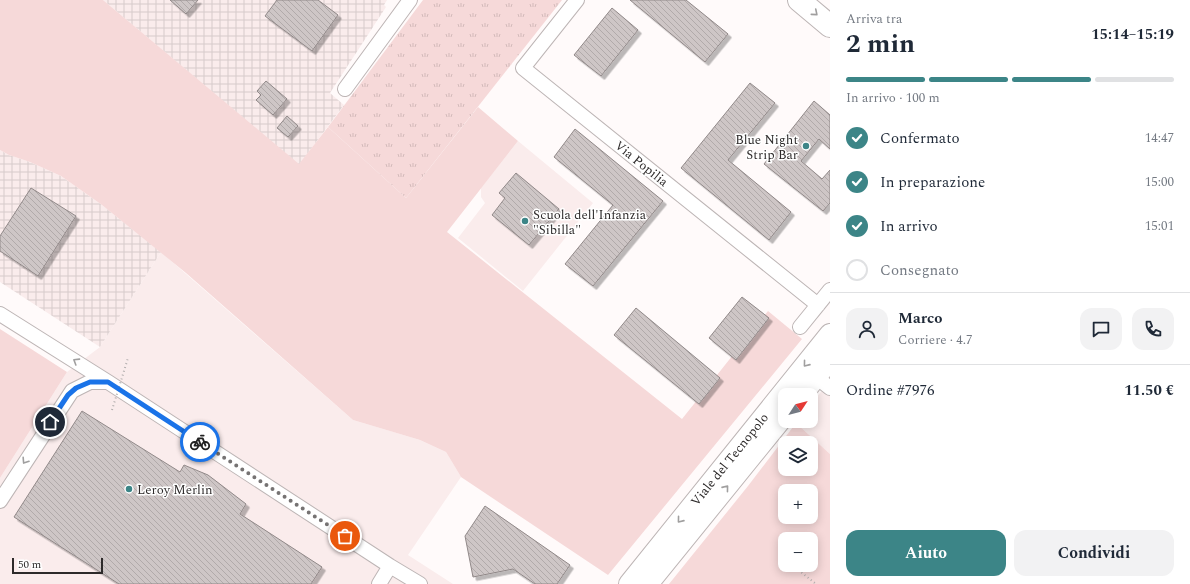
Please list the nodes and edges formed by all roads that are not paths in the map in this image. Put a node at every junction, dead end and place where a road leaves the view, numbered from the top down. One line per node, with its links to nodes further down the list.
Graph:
1 (410, 0): 7 (street)
2 (577, 0): 9 (street, Via Popilia)
3 (799, 0): 6 (main road, one-way to 6)
4 (822, 0): 5 (main road)
5 (830, 7)
6 (830, 26)
7 (345, 90)
8 (830, 290): 9 (street)
9 (818, 305): 11 (street)
10 (0, 314): 14 (street, one-way to 10)
11 (800, 327)
12 (830, 334): 22 (main road, Viale del Tecnopolo, one-way to 22)
13 (830, 360): 15 (main road)
14 (108, 382): 18 (street, one-way to 18); 19 (street)
15 (823, 383): 16 (main road)
16 (814, 388)
17 (778, 425): 23 (main road, Viale del Tecnopolo, one-way to 17)
18 (0, 502)
19 (390, 566): 20 (street); 21 (street)
20 (379, 584)
21 (420, 584)
22 (629, 584)
23 (648, 584)

